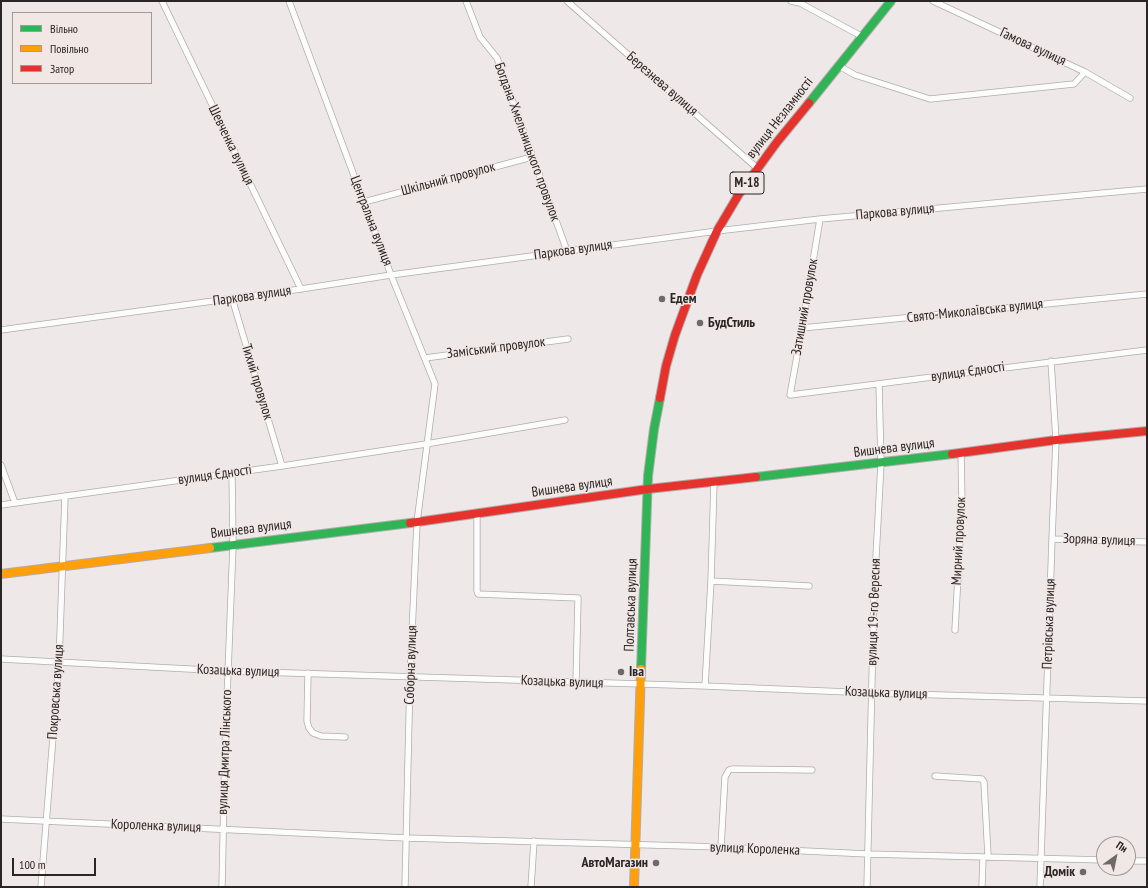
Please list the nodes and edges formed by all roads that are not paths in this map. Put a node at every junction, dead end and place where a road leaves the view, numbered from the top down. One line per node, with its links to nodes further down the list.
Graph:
1 (162, 1): 20 (street, Шевченка вулиця)
2 (289, 1): 15 (street, Центральна вулиця)
3 (466, 1): 12 (street, Богдана Хмельницького провулок)
4 (567, 1): 13 (street, Березнева вулиця)
5 (791, 1): 8 (street)
6 (891, 1): 8 (main road, вулиця Незламності / М-18)
7 (933, 1): 10 (street, Гамова вулиця)
8 (863, 37): 9 (main road, вулиця Незламності / М-18)
9 (839, 66): 10 (street); 13 (main road, вулиця Незламності / М-18)
10 (1085, 72): 11 (street, Гамова вулиця)
11 (1130, 98)
12 (532, 156): 15 (street, Шкільний провулок); 18 (street, Богдана Хмельницького провулок)
13 (757, 168): 17 (main road, вулиця Незламності / М-18)
14 (1147, 189): 16 (street, Паркова вулиця)
15 (364, 202): 19 (street, Центральна вулиця)
16 (820, 219): 17 (street, Паркова вулиця); 23 (street, Затишний провулок)
17 (717, 231): 18 (street, Паркова вулиця); 31 (main road, вулиця Незламності / М-18)
18 (567, 251): 19 (street, Паркова вулиця)
19 (391, 275): 20 (street, Паркова вулиця); 27 (street, Центральна вулиця)
20 (300, 289): 22 (street, Паркова вулиця)
21 (1147, 294): 23 (street, Свято-Миколаївська вулиця)
22 (232, 298): 24 (street, Паркова вулиця); 39 (street, Тихий провулок)
23 (802, 328): 30 (street, Затишний провулок)
24 (1, 330)
25 (568, 339): 27 (street, Заміський провулок)
26 (1147, 350): 28 (street, вулиця Єдності)
27 (424, 358): 35 (street, Центральна вулиця)
28 (1051, 361): 29 (street, вулиця Єдності); 34 (street, Петрівська вулиця)
29 (879, 384): 30 (street, вулиця Єдності); 37 (street, вулиця 19-го Вересня)
30 (790, 395)
31 (659, 397): 42 (main road, Полтавська вулиця / М-18)
32 (565, 420): 35 (street, вулиця Єдності)
33 (1147, 431): 34 (main road, Вишнева вулиця)
34 (1056, 440): 36 (main road, Вишнева вулиця); 48 (street, Петрівська вулиця)
35 (428, 444): 39 (street, вулиця Єдності); 47 (street, Соборна вулиця)
36 (961, 452): 37 (main road, Вишнева вулиця); 55 (street, Мирний провулок)
37 (881, 463): 41 (main road, Вишнева вулиця); 64 (street, вулиця 19-го Вересня)
38 (1, 465): 44 (street)
39 (282, 466): 40 (street, вулиця Єдності)
40 (232, 472): 43 (street, вулиця Єдності); 50 (street, вулиця Дмитра Лінського)
41 (714, 482): 42 (main road, Вишнева вулиця); 53 (street)
42 (648, 489): 46 (main road, Вишнева вулиця); 62 (main road, Полтавська вулиця / М-18)
43 (65, 496): 44 (street, вулиця Єдності); 51 (street, Покровська вулиця)
44 (15, 503): 45 (street, вулиця Єдності)
45 (1, 505)
46 (477, 514): 47 (main road, Вишнева вулиця); 61 (street)
47 (417, 522): 50 (main road, Вишнева вулиця); 60 (street, Соборна вулиця)
48 (1052, 539): 49 (street, Зоряна вулиця); 65 (street, Петрівська вулиця)
49 (1147, 542)
50 (233, 545): 51 (main road, Вишнева вулиця); 58 (street, вулиця Дмитра Лінського)
51 (63, 566): 52 (main road, Вишнева вулиця); 57 (street, Покровська вулиця)
52 (1, 574)
53 (711, 581): 54 (street); 63 (street)
54 (809, 586)
55 (955, 630)
56 (1, 660): 57 (street, Козацька вулиця)
57 (59, 662): 58 (street, Козацька вулиця); 71 (street, Покровська вулиця)
58 (228, 671): 59 (street, Козацька вулиця); 72 (street, вулиця Дмитра Лінського)
59 (308, 673): 60 (street, Козацька вулиця); 67 (street)
60 (410, 677): 61 (street, Козацька вулиця); 73 (street, Соборна вулиця)
61 (576, 683): 62 (street, Козацька вулиця)
62 (641, 685): 63 (street, Козацька вулиця); 75 (main road, Полтавська вулиця / М-18)
63 (705, 686): 64 (street, Козацька вулиця)
64 (872, 693): 65 (street, Козацька вулиця); 77 (street, вулиця 19-го Вересня)
65 (1047, 698): 66 (street, Козацька вулиця); 79 (street, Петрівська вулиця)
66 (1147, 701)
67 (345, 737)
68 (812, 770): 76 (street)
69 (935, 776): 78 (street)
70 (1, 820): 71 (street, Короленка вулиця)
71 (46, 821): 72 (street, Короленка вулиця); 83 (street, Покровська вулиця)
72 (223, 829): 73 (street, Короленка вулиця); 84 (street, вулиця Дмитра Лінського)
73 (406, 838): 74 (street, вулиця Короленка); 85 (street, Соборна вулиця)
74 (534, 841): 75 (street, вулиця Короленка); 86 (street)
75 (636, 845): 76 (street, вулиця Короленка); 87 (main road, Полтавська вулиця / М-18)
76 (721, 847): 77 (street, вулиця Короленка)
77 (868, 854): 78 (street, вулиця Короленка); 88 (street, вулиця 19-го Вересня)
78 (985, 856): 79 (street, вулиця Короленка); 89 (street)
79 (1042, 858): 80 (street, вулиця Короленка); 90 (street, Петрівська вулиця)
80 (1096, 860)
81 (1136, 861): 82 (street)
82 (1147, 861)
83 (41, 887)
84 (222, 887)
85 (404, 887)
86 (531, 887)
87 (634, 887)
88 (867, 887)
89 (982, 887)
90 (1040, 887)

